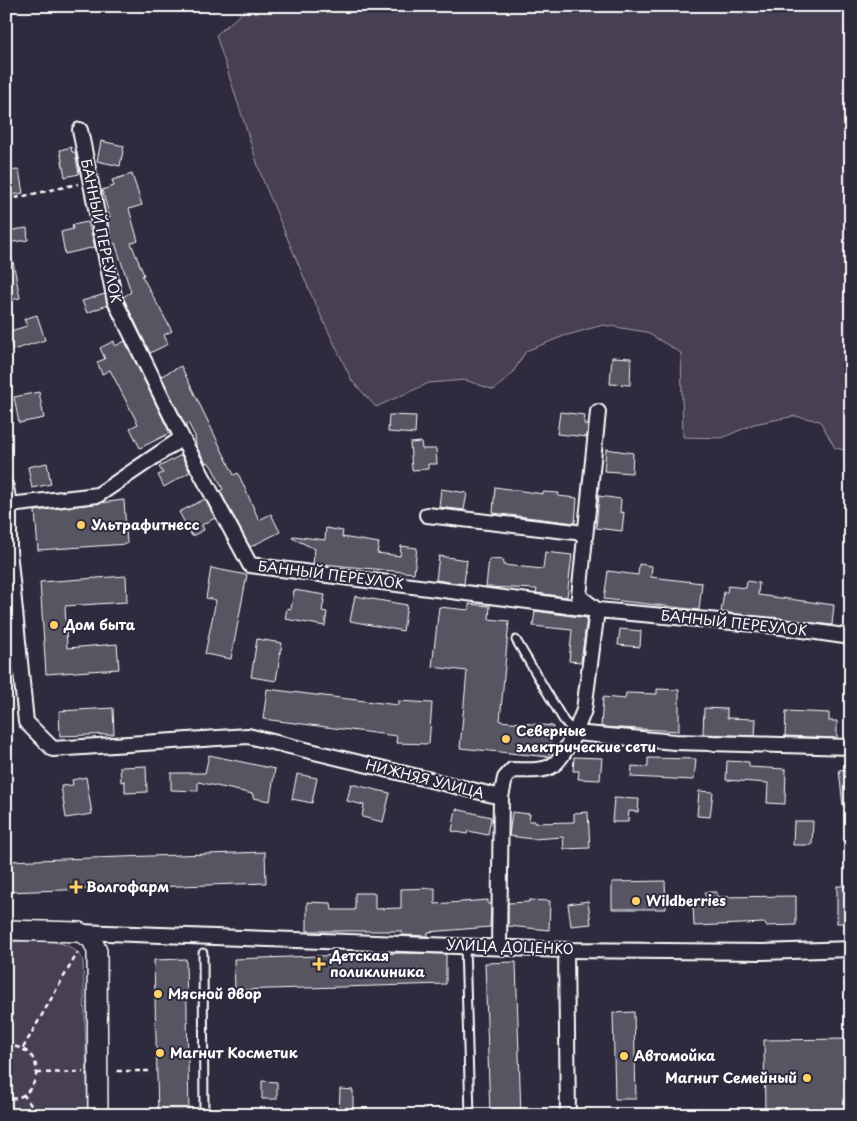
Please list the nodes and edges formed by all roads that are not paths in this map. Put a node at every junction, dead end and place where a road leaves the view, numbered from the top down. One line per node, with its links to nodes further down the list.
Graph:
1 (80, 130): 3 (street, БАННЫЙ ПЕРЕУЛОК)
2 (598, 412): 7 (street)
3 (182, 438): 5 (street); 8 (street, БАННЫЙ ПЕРЕУЛОК)
4 (6, 487): 5 (street)
5 (9, 505): 13 (street, НИЖНЯЯ УЛИЦА)
6 (427, 515): 7 (street)
7 (584, 533): 8 (street)
8 (597, 610): 9 (street, БАННЫЙ ПЕРЕУЛОК); 11 (street)
9 (851, 637)
10 (516, 640): 11 (lane)
11 (575, 733): 12 (street); 13 (street, НИЖНЯЯ УЛИЦА)
12 (851, 747)
13 (501, 798): 17 (street)
14 (6, 930): 15 (main road)
15 (79, 932): 16 (street, УЛИЦА ДОЦЕНКО); 21 (main road)
16 (465, 945): 17 (street, УЛИЦА ДОЦЕНКО); 23 (lane)
17 (499, 946): 19 (street, УЛИЦА ДОЦЕНКО)
18 (851, 948): 19 (street, УЛИЦА ДОЦЕНКО)
19 (566, 950): 24 (street)
20 (203, 953): 22 (lane)
21 (98, 1115)
22 (204, 1115)
23 (470, 1115)
24 (568, 1115)

